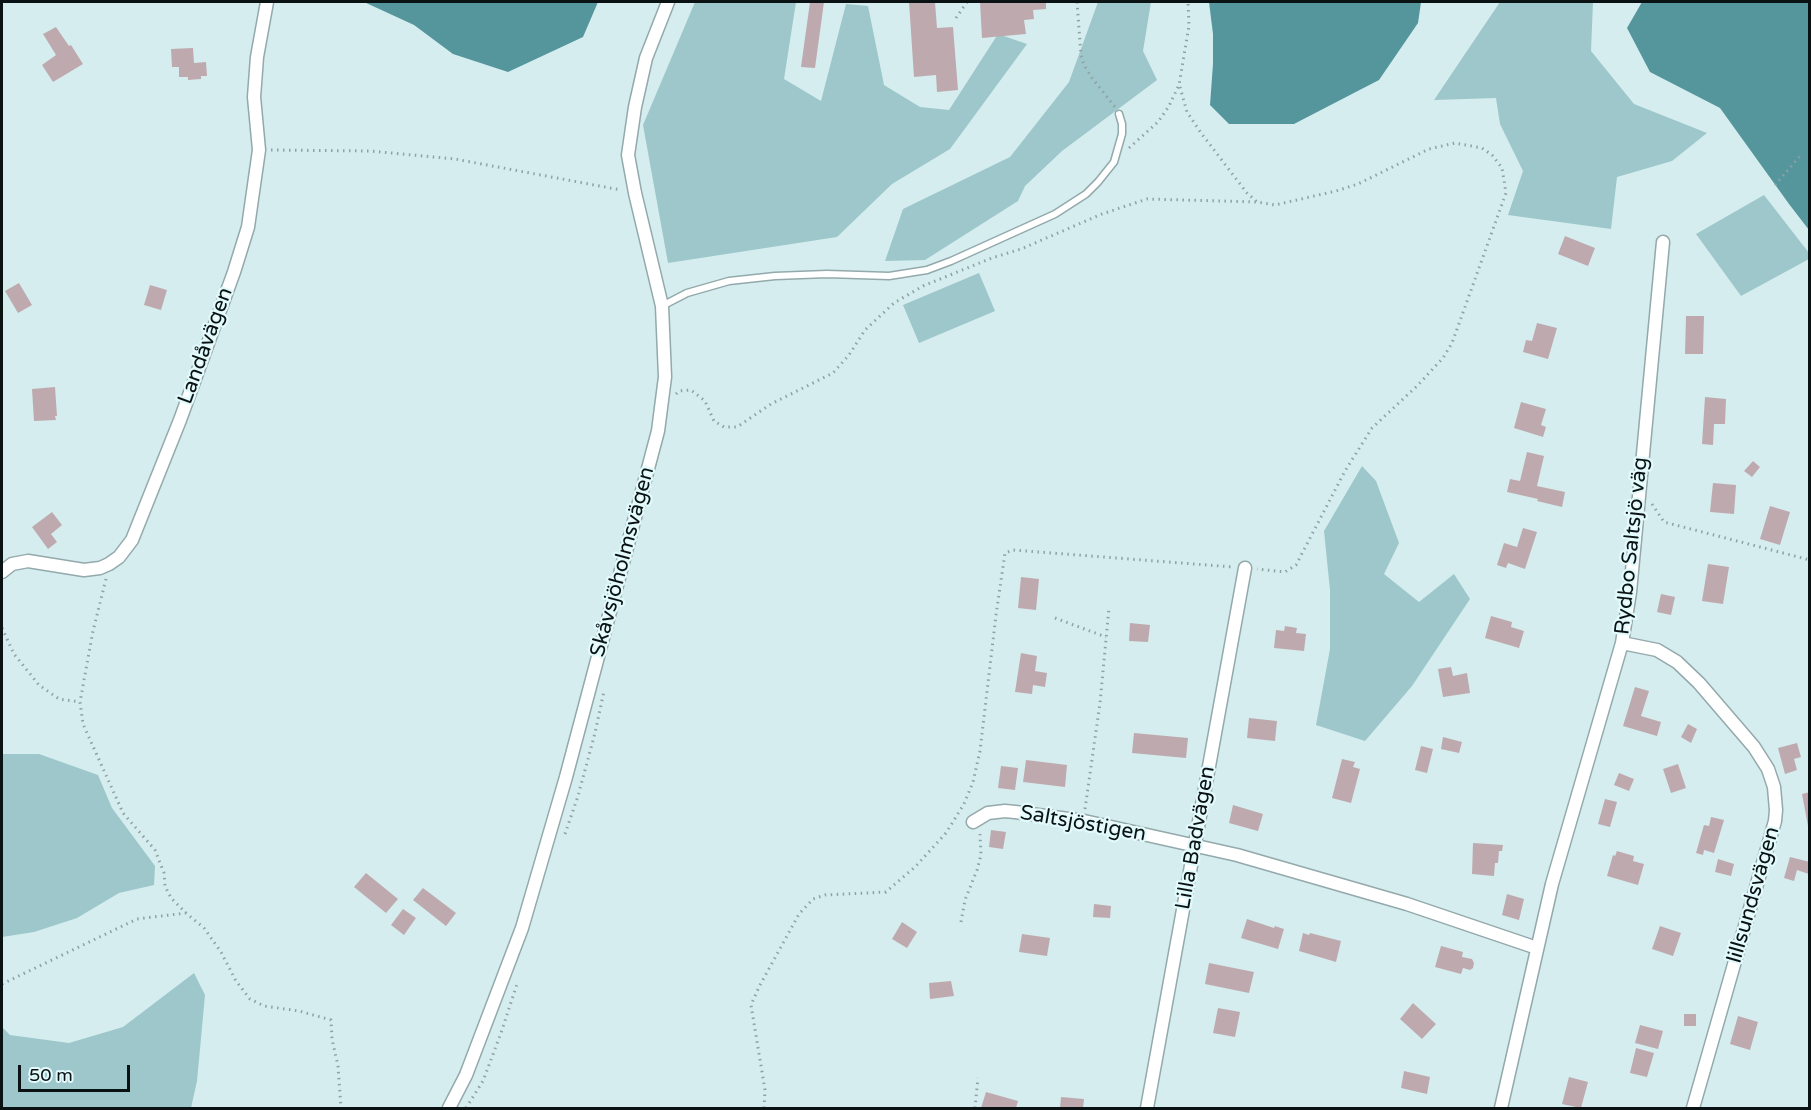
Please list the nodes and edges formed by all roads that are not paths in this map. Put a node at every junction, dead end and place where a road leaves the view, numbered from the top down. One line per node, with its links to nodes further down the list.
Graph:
1 (267, 2): 7 (street, Landåvägen)
2 (668, 2): 5 (street, Skåvsjöholmsvägen)
3 (1119, 114): 5 (lane)
4 (1662, 242): 8 (street, Rydbo Saltsjö väg)
5 (662, 306): 12 (street, Skåvsjöholmsvägen)
6 (1245, 568): 10 (street, Lilla Badvägen)
7 (2, 572)
8 (1622, 643): 11 (street, Rydbo Saltsjö väg); 15 (street, lillsundsvägen)
9 (977, 820): 10 (street, Saltsjöstigen)
10 (1195, 845): 11 (street); 13 (street, Lilla Badvägen)
11 (1537, 948): 14 (street, Rydbo Saltsjö väg)
12 (448, 1108)
13 (1147, 1108)
14 (1501, 1108)
15 (1693, 1108)

